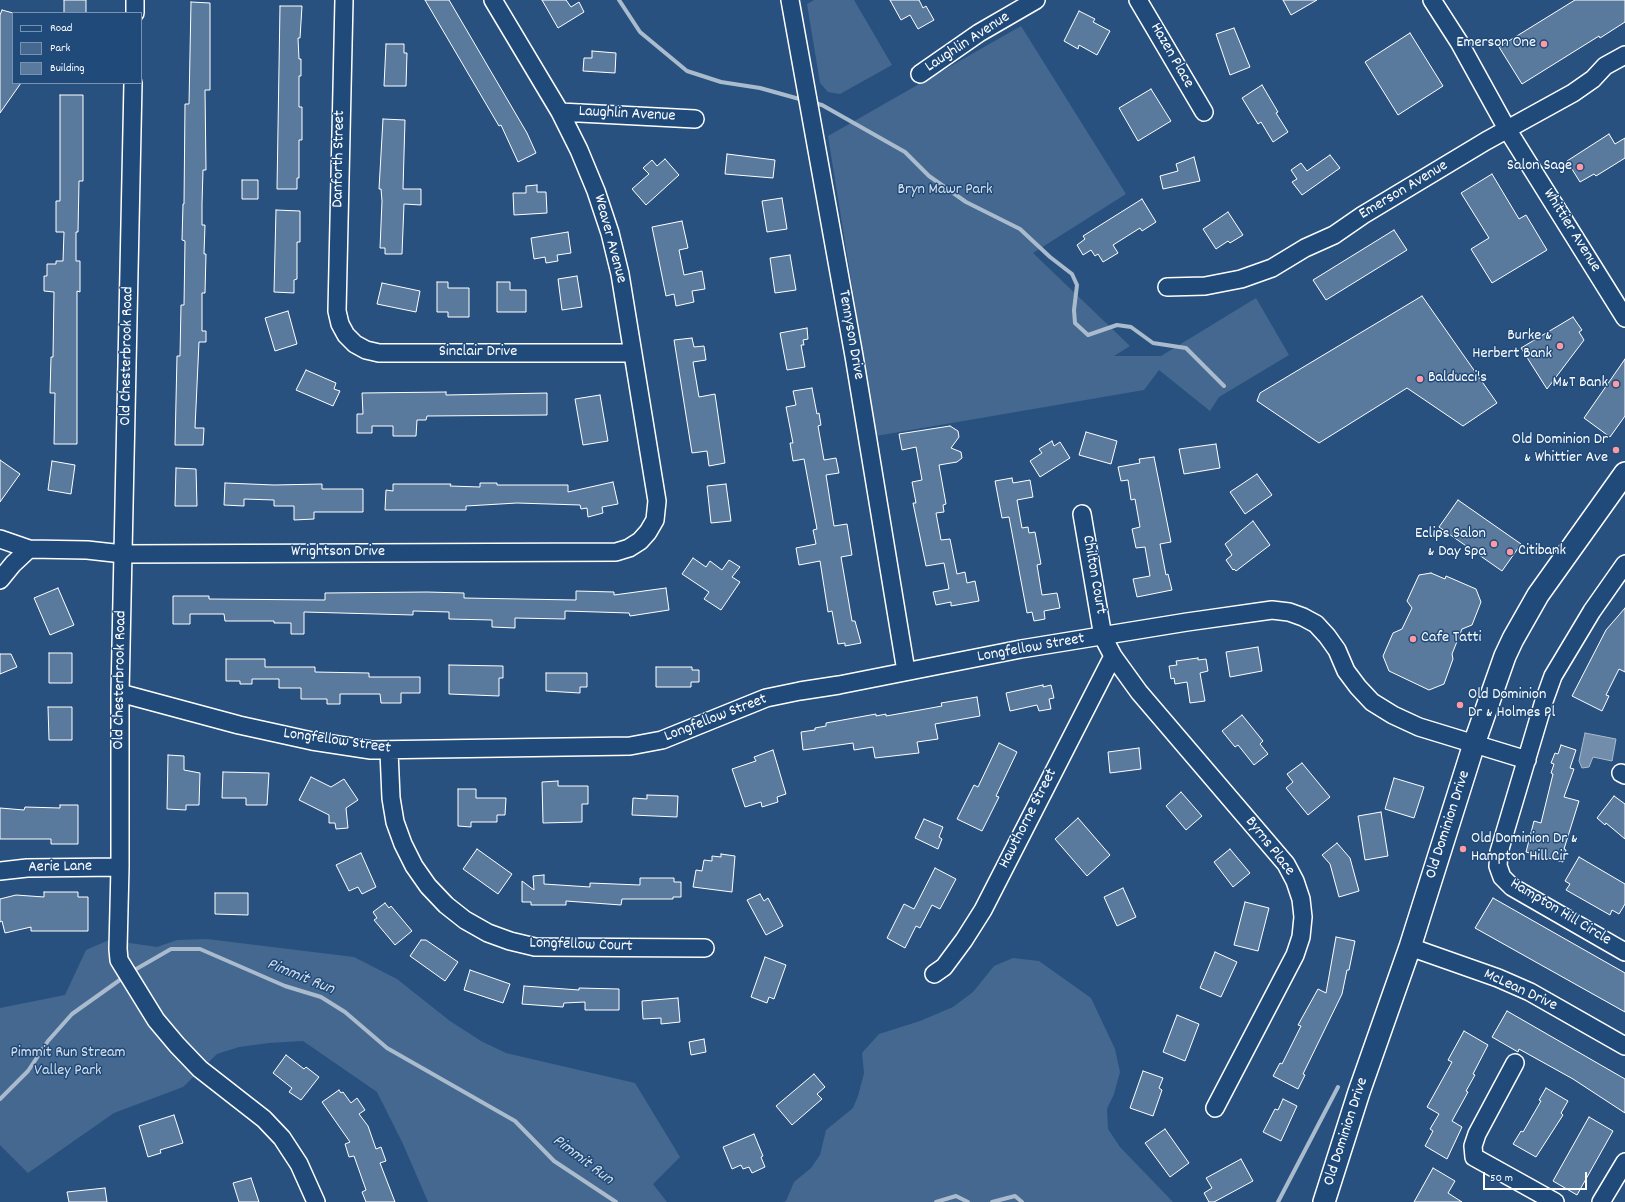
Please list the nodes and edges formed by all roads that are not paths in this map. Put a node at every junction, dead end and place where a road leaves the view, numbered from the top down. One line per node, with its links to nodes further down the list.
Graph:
1 (135, 0): 8 (street)
2 (344, 0): 17 (street, Danforth Street)
3 (493, 0): 12 (street, Weaver Avenue)
4 (790, 0): 30 (street, Tennyson Drive)
5 (1036, 0): 10 (street, Laughlin Avenue)
6 (1138, 0): 13 (street, Hazen Place)
7 (1432, 0): 15 (street, Whittier Avenue)
8 (135, 12)
9 (1625, 55): 15 (street, Emerson Avenue)
10 (920, 74)
11 (133, 84): 25 (street, Old Chesterbrook Road)
12 (560, 112): 14 (street, Laughlin Avenue); 19 (street, Weaver Avenue)
13 (1204, 112)
14 (695, 119)
15 (1507, 129): 16 (street, Emerson Avenue); 18 (street, Whittier Avenue)
16 (1167, 287)
17 (339, 318): 19 (street, Sinclair Drive)
18 (1625, 318)
19 (633, 353): 21 (street, Weaver Avenue)
20 (1625, 473): 32 (main road, Old Dominion Drive)
21 (657, 500): 25 (street, Wrightson Drive)
22 (1082, 514): 28 (street, Chilton Court)
23 (0, 539): 24 (street, Wrightson Drive)
24 (29, 549): 25 (street, Wrightson Drive); 27 (street)
25 (123, 554): 31 (street, Old Chesterbrook Road)
26 (1625, 564): 34 (street, Hampton Hill Circle)
27 (0, 580)
28 (1103, 636): 29 (street, Byrns Place); 30 (street, Longfellow Street); 32 (street, Longfellow Street)
29 (1113, 656): 40 (street, Hawthorne Street); 43 (street, Byrns Place)
30 (906, 671): 33 (street, Longfellow Street)
31 (120, 693): 33 (street, Longfellow Street); 35 (street, Old Chesterbrook Road)
32 (1474, 744): 34 (street, Longfellow Street); 37 (main road, Old Dominion Drive)
33 (389, 751): 38 (street, Longfellow Court)
34 (1526, 760): 39 (street, Hampton Hill Circle)
35 (120, 867): 36 (street, Aerie Lane); 46 (street, Old Chesterbrook Road)
36 (0, 871)
37 (1410, 947): 41 (street, McLean Drive); 47 (main road, Old Dominion Drive)
38 (705, 948)
39 (1625, 952)
40 (934, 974)
41 (1625, 1046)
42 (1515, 1063): 45 (street)
43 (1215, 1108)
44 (1625, 1162): 48 (street)
45 (1545, 1200)
46 (316, 1202)
47 (1324, 1202)
48 (1601, 1202)

